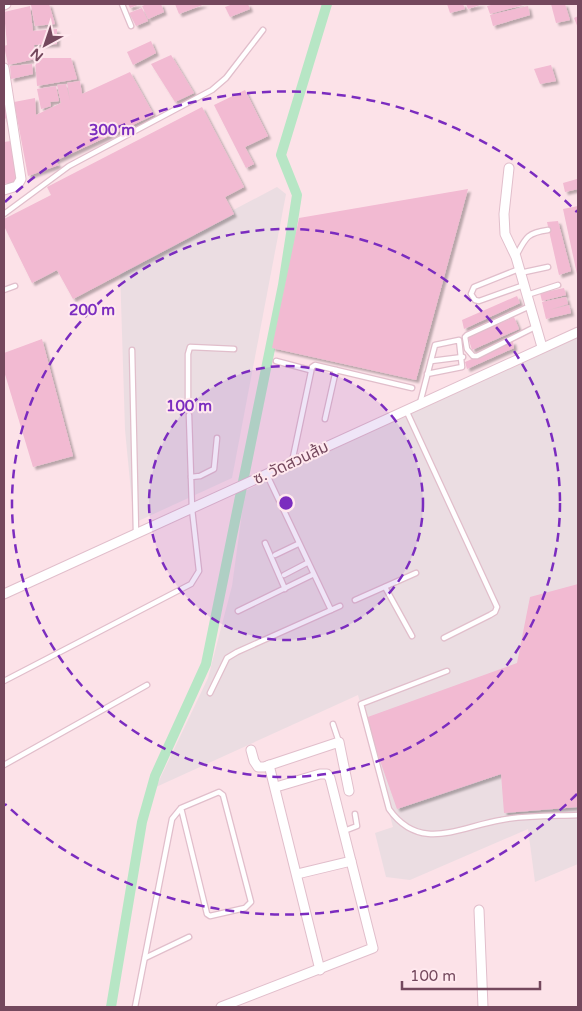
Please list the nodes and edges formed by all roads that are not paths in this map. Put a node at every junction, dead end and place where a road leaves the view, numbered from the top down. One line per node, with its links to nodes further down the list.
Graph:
1 (122, 4): 2 (lane)
2 (132, 26)
3 (263, 30): 7 (lane)
4 (4, 68): 6 (street)
5 (509, 168): 9 (street)
6 (4, 190)
7 (4, 214)
8 (548, 230): 9 (lane)
9 (516, 257): 11 (street)
10 (548, 267): 11 (lane)
11 (520, 271): 12 (street); 12 (lane)
12 (524, 285): 16 (street)
13 (558, 285): 16 (lane)
14 (15, 286): 15 (lane)
15 (4, 290)
16 (526, 295): 17 (street)
17 (530, 306): 18 (street); 18 (lane)
18 (536, 327): 20 (street)
19 (578, 332): 20 (street, ซ. วัดสวนส้ม)
20 (542, 347): 30 (street, ซ. วัดสวนส้ม)
21 (234, 349): 31 (lane)
22 (132, 350): 40 (lane)
23 (463, 357): 25 (lane); 25 (lane); 28 (lane)
24 (276, 361): 26 (lane)
25 (431, 361): 28 (lane)
26 (310, 370): 27 (lane); 36 (lane)
27 (336, 370): 29 (lane); 34 (lane)
28 (427, 374): 30 (lane)
29 (412, 388)
30 (420, 404): 32 (street, ซ. วัดสวนส้ม)
31 (188, 406)
32 (406, 410): 36 (street, ซ. วัดสวนส้ม); 56 (lane)
33 (188, 415): 38 (lane)
34 (326, 419)
35 (217, 438): 38 (lane)
36 (292, 463): 37 (street, ซ. วัดสวนส้ม)
37 (267, 475): 39 (street, ซ. วัดสวนส้ม); 42 (lane)
38 (191, 477): 39 (lane)
39 (192, 509): 40 (street, ซ. วัดสวนส้ม); 58 (lane)
40 (136, 534): 50 (street, ซ. วัดสวนส้ม)
41 (265, 543): 49 (lane)
42 (298, 544): 43 (lane); 44 (lane)
43 (274, 555)
44 (307, 563): 46 (lane); 47 (lane)
45 (416, 573): 48 (lane)
46 (284, 575)
47 (312, 575): 49 (lane); 53 (lane)
48 (385, 586): 51 (lane); 55 (lane)
49 (285, 589): 54 (lane)
50 (4, 594)
51 (355, 600)
52 (340, 606): 53 (lane)
53 (331, 610): 60 (lane)
54 (238, 611)
55 (412, 636)
56 (444, 638)
57 (447, 670): 70 (lane)
58 (4, 680)
59 (147, 685): 64 (lane)
60 (210, 693)
61 (333, 724): 62 (lane)
62 (339, 742): 65 (street); 67 (street)
63 (251, 750): 65 (street)
64 (4, 765)
65 (269, 765): 66 (street)
66 (276, 786): 71 (street); 73 (street)
67 (349, 791)
68 (181, 808): 68 (lane); 76 (lane)
69 (355, 814): 71 (lane)
70 (578, 815)
71 (344, 831): 72 (street)
72 (351, 861): 73 (street); 77 (street)
73 (297, 874): 77 (street)
74 (480, 910): 80 (street)
75 (189, 937): 76 (lane)
76 (144, 958): 78 (lane)
77 (320, 970): 79 (street)
78 (135, 1007)
79 (221, 1007)
80 (483, 1007)

